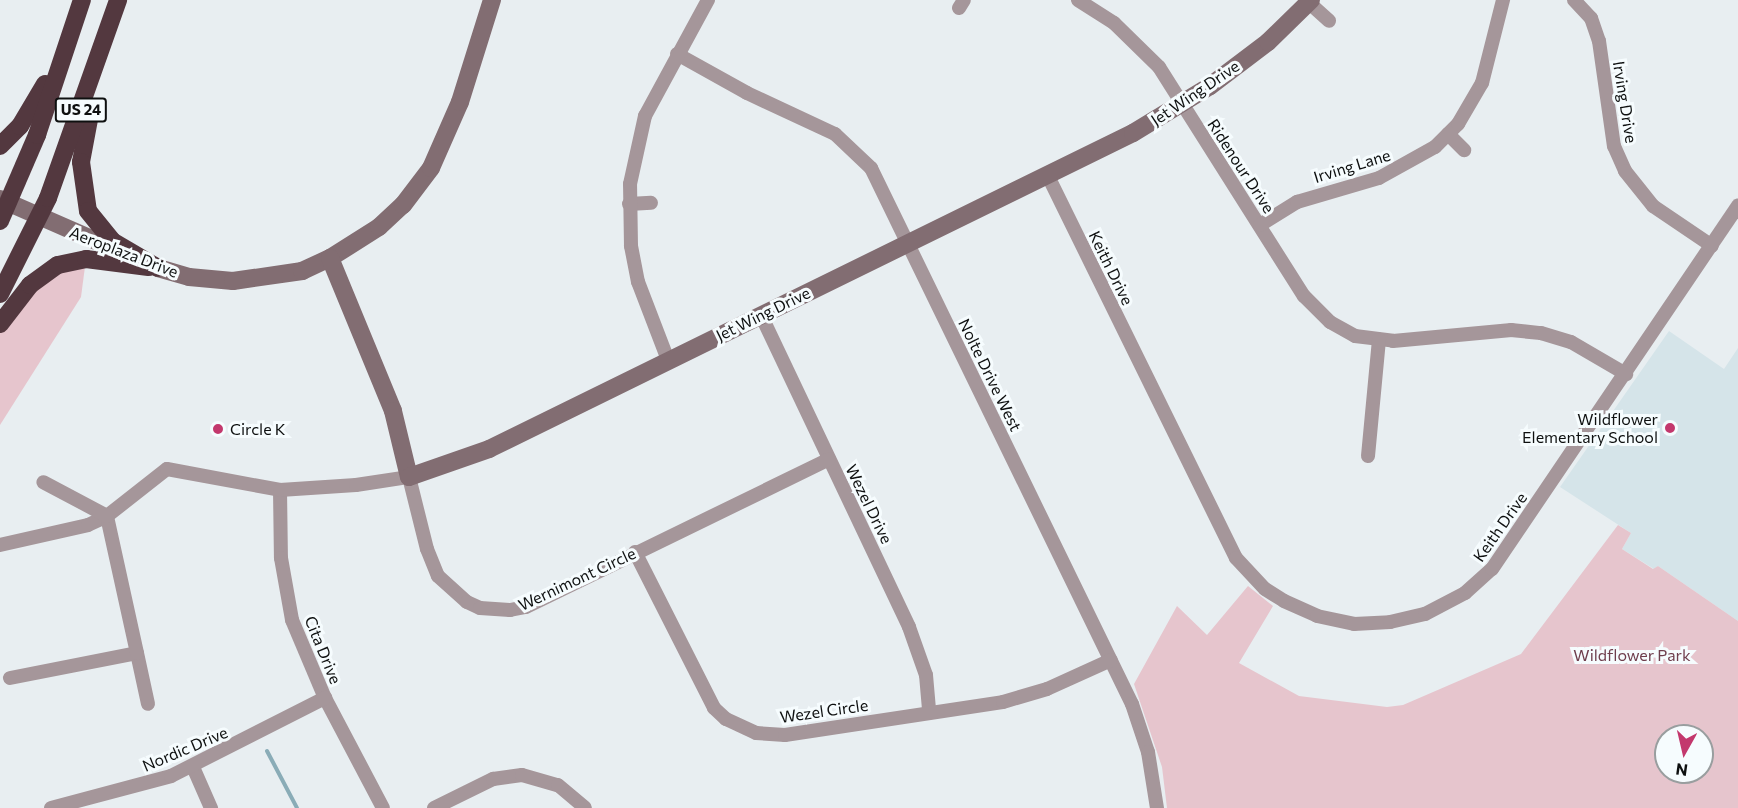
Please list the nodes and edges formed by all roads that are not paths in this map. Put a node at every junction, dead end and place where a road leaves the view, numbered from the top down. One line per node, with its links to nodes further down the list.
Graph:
1 (82, 0): 14 (highway); 17 (highway, US 24)
2 (118, 0): 10 (highway, US 24)
3 (492, 0): 26 (main road, Aeroplaza Drive)
4 (708, 0): 11 (street)
5 (1078, 0): 12 (street, Ridenour Drive)
6 (1503, 0): 13 (street, Irving Lane)
7 (1575, 0): 25 (street, Irving Drive)
8 (1309, 1): 9 (street); 12 (main road, Jet Wing Drive)
9 (1329, 21)
10 (112, 23): 21 (highway, US 24); 27 (highway)
11 (677, 54): 19 (street); 24 (street, Nolte Drive West)
12 (1183, 105): 16 (main road, Jet Wing Drive); 23 (street, Ridenour Drive)
13 (1448, 134): 15 (street); 23 (street, Irving Lane)
14 (0, 146)
15 (1464, 150)
16 (1047, 174): 24 (main road, Jet Wing Drive); 33 (street, Keith Drive)
17 (4, 201): 21 (main road, Aeroplaza Drive); 22 (highway, US 24)
18 (651, 203): 19 (street)
19 (629, 204): 32 (street)
20 (1738, 206): 25 (street, Keith Drive)
21 (38, 218): 27 (main road, Aeroplaza Drive); 28 (highway, US 24)
22 (0, 221)
23 (1260, 225): 31 (street, Ridenour Drive)
24 (908, 244): 29 (main road, Jet Wing Drive); 43 (street, Nolte Drive West)
25 (1712, 246): 33 (street, Keith Drive)
26 (330, 258): 27 (main road, Aeroplaza Drive); 36 (main road, Wernimont Circle)
27 (158, 268): 30 (highway)
28 (0, 294)
29 (761, 315): 32 (main road, Jet Wing Drive); 35 (street, Wezel Drive)
30 (0, 324)
31 (1379, 340): 33 (street, Ridenour Drive); 34 (street)
32 (668, 360): 36 (main road, Jet Wing Drive)
33 (1626, 374)
34 (1368, 456)
35 (829, 459): 41 (street, Wernimont Circle); 47 (street, Wezel Drive)
36 (409, 477): 38 (street, Jet Wing Drive); 41 (street, Wernimont Circle)
37 (43, 482): 39 (street)
38 (280, 490): 39 (street, Jet Wing Drive); 45 (street, Cita Drive)
39 (107, 516): 40 (street); 42 (street)
40 (0, 545)
41 (635, 552): 47 (street, Wezel Circle)
42 (137, 653): 44 (street); 46 (street)
43 (1111, 660): 47 (street, Wezel Circle); 54 (street, Nolte Drive West)
44 (9, 678)
45 (325, 698): 48 (street, Nordic Drive); 51 (street, Cita Drive)
46 (148, 704)
47 (929, 713)
48 (193, 767): 49 (street, Nordic Drive); 50 (street)
49 (51, 808)
50 (211, 808)
51 (383, 808)
52 (434, 808): 53 (street)
53 (585, 808)
54 (1157, 808)

